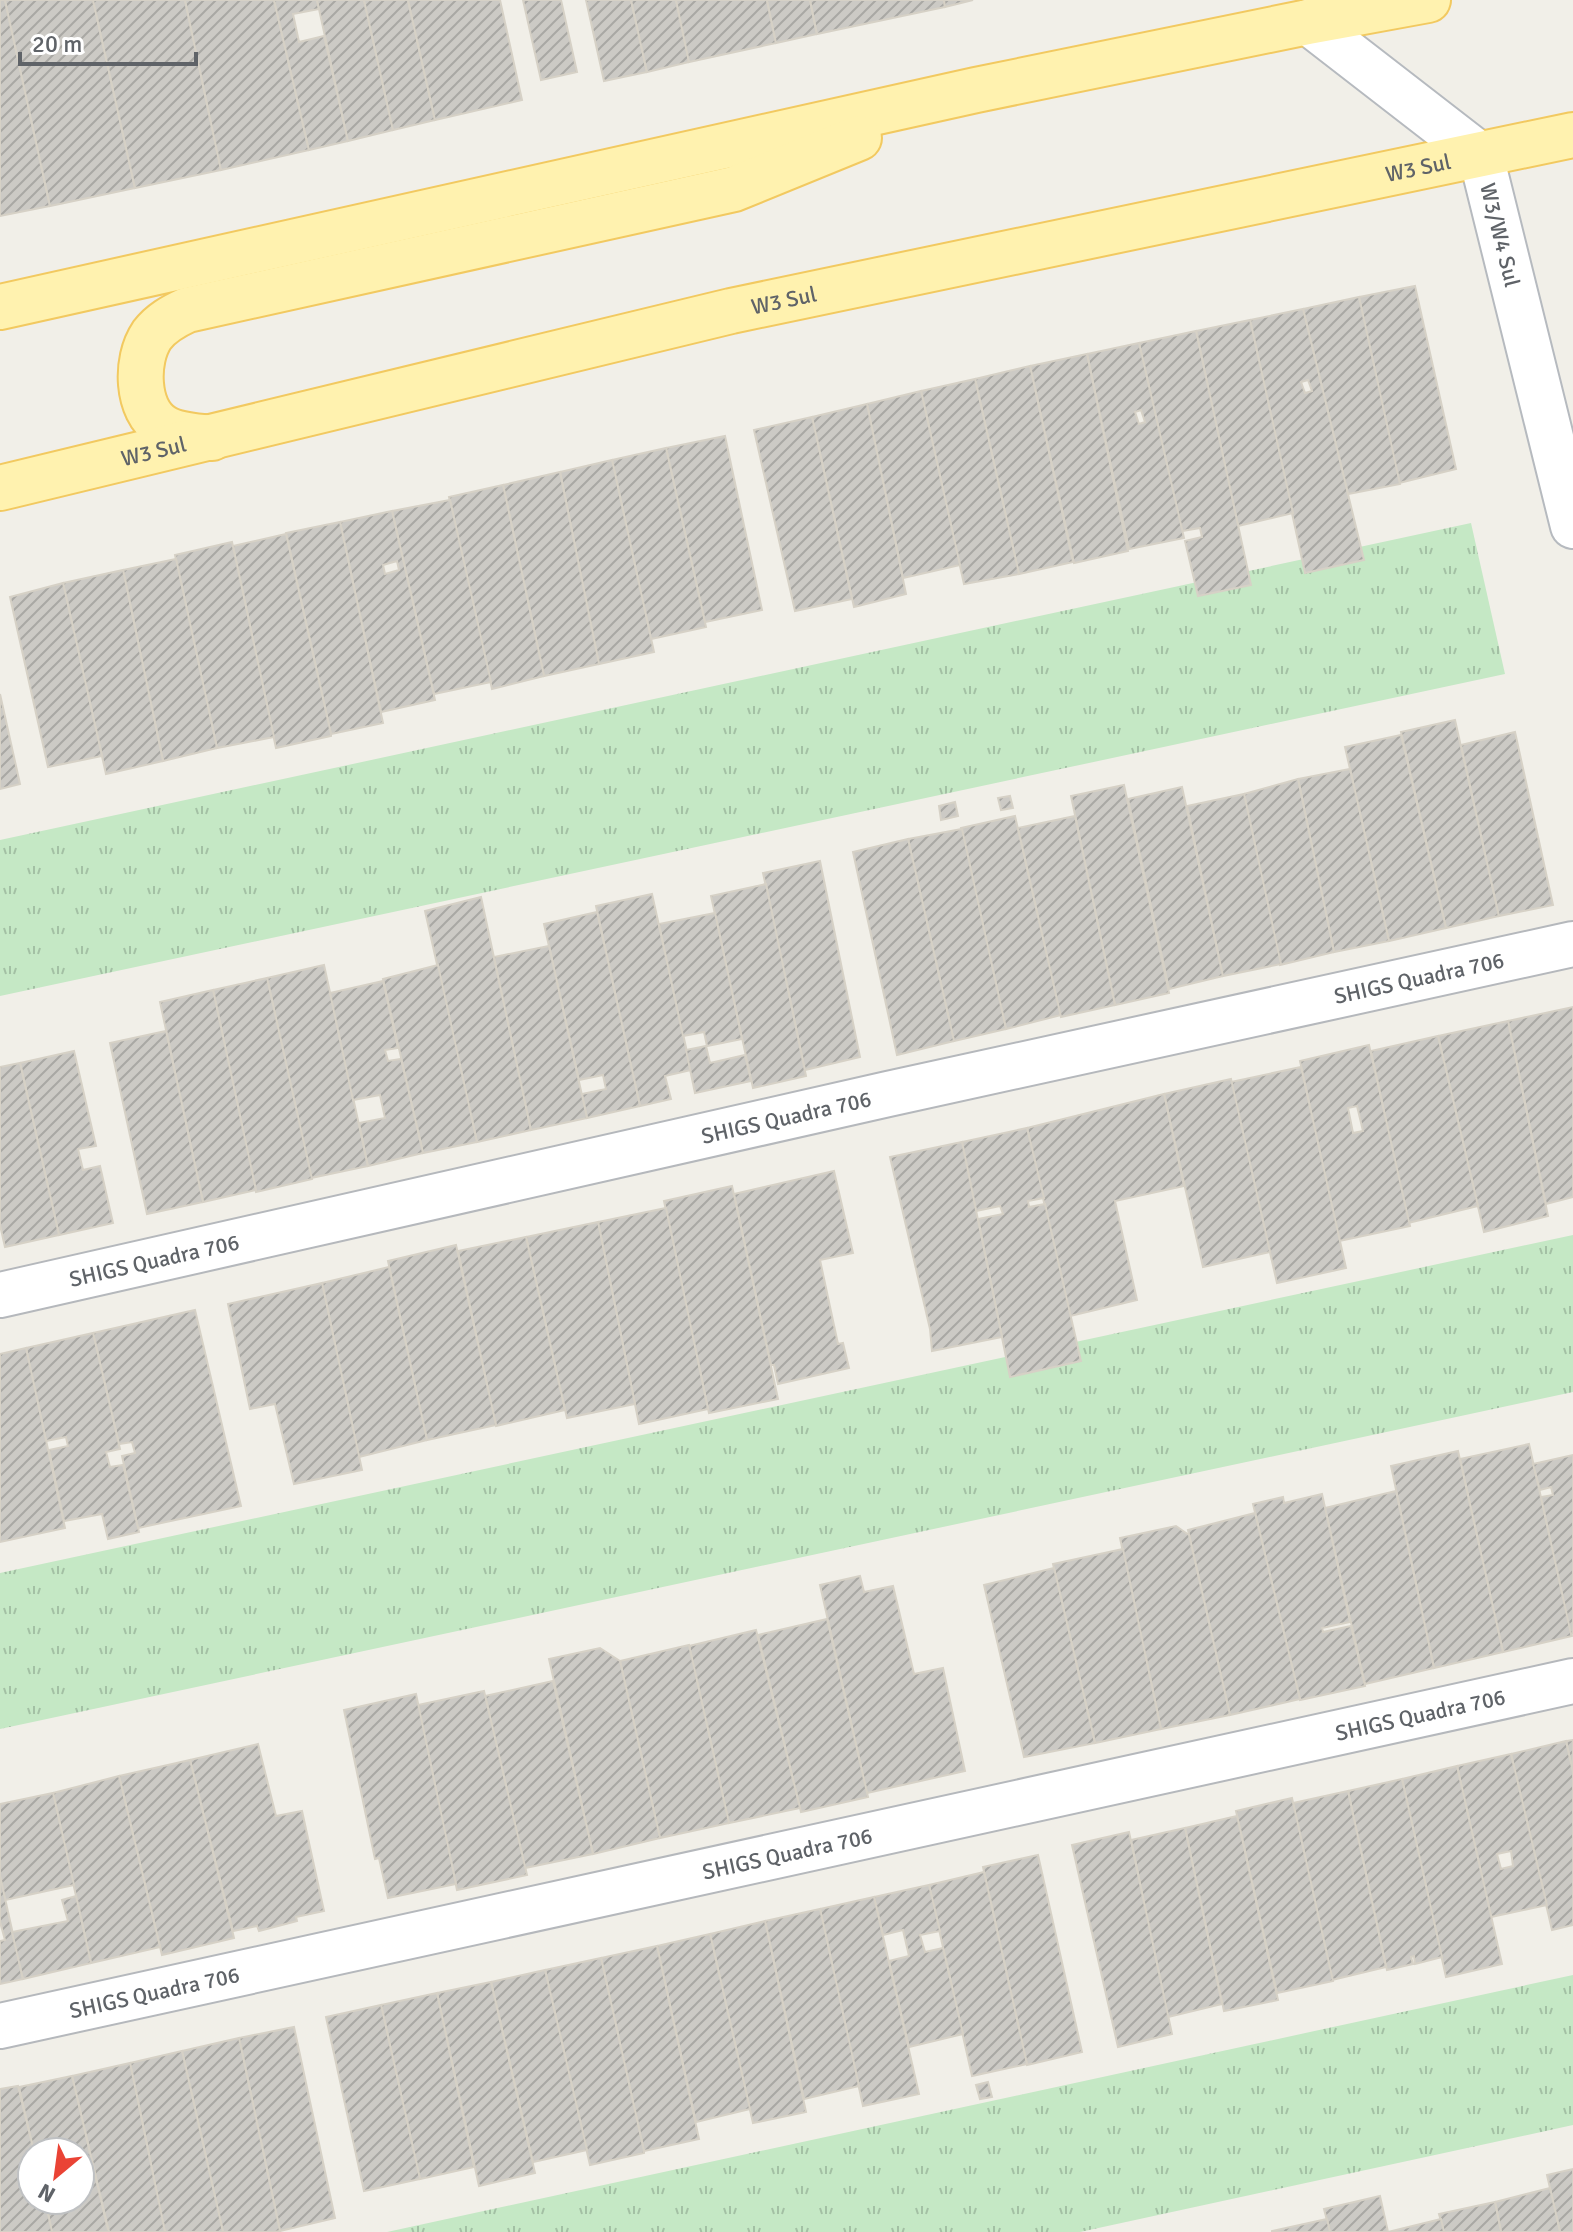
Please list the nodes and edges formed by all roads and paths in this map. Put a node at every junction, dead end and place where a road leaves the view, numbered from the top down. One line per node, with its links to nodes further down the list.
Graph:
1 (1428, 0): 2 (main road)
2 (1308, 22): 3 (main road); 5 (street, W3/W4 Sul)
3 (976, 90): 6 (main road); 7 (main road)
4 (1573, 135): 5 (main road, W3 Sul)
5 (1481, 156): 7 (main road, W3 Sul); 9 (street, W3/W4 Sul)
6 (0, 307)
7 (213, 438): 8 (main road, W3 Sul)
8 (0, 488)
9 (1573, 526)
10 (1573, 944): 11 (street, SHIGS Quadra 706)
11 (0, 1295)
12 (1573, 1681): 13 (street, SHIGS Quadra 706)
13 (0, 2026)

